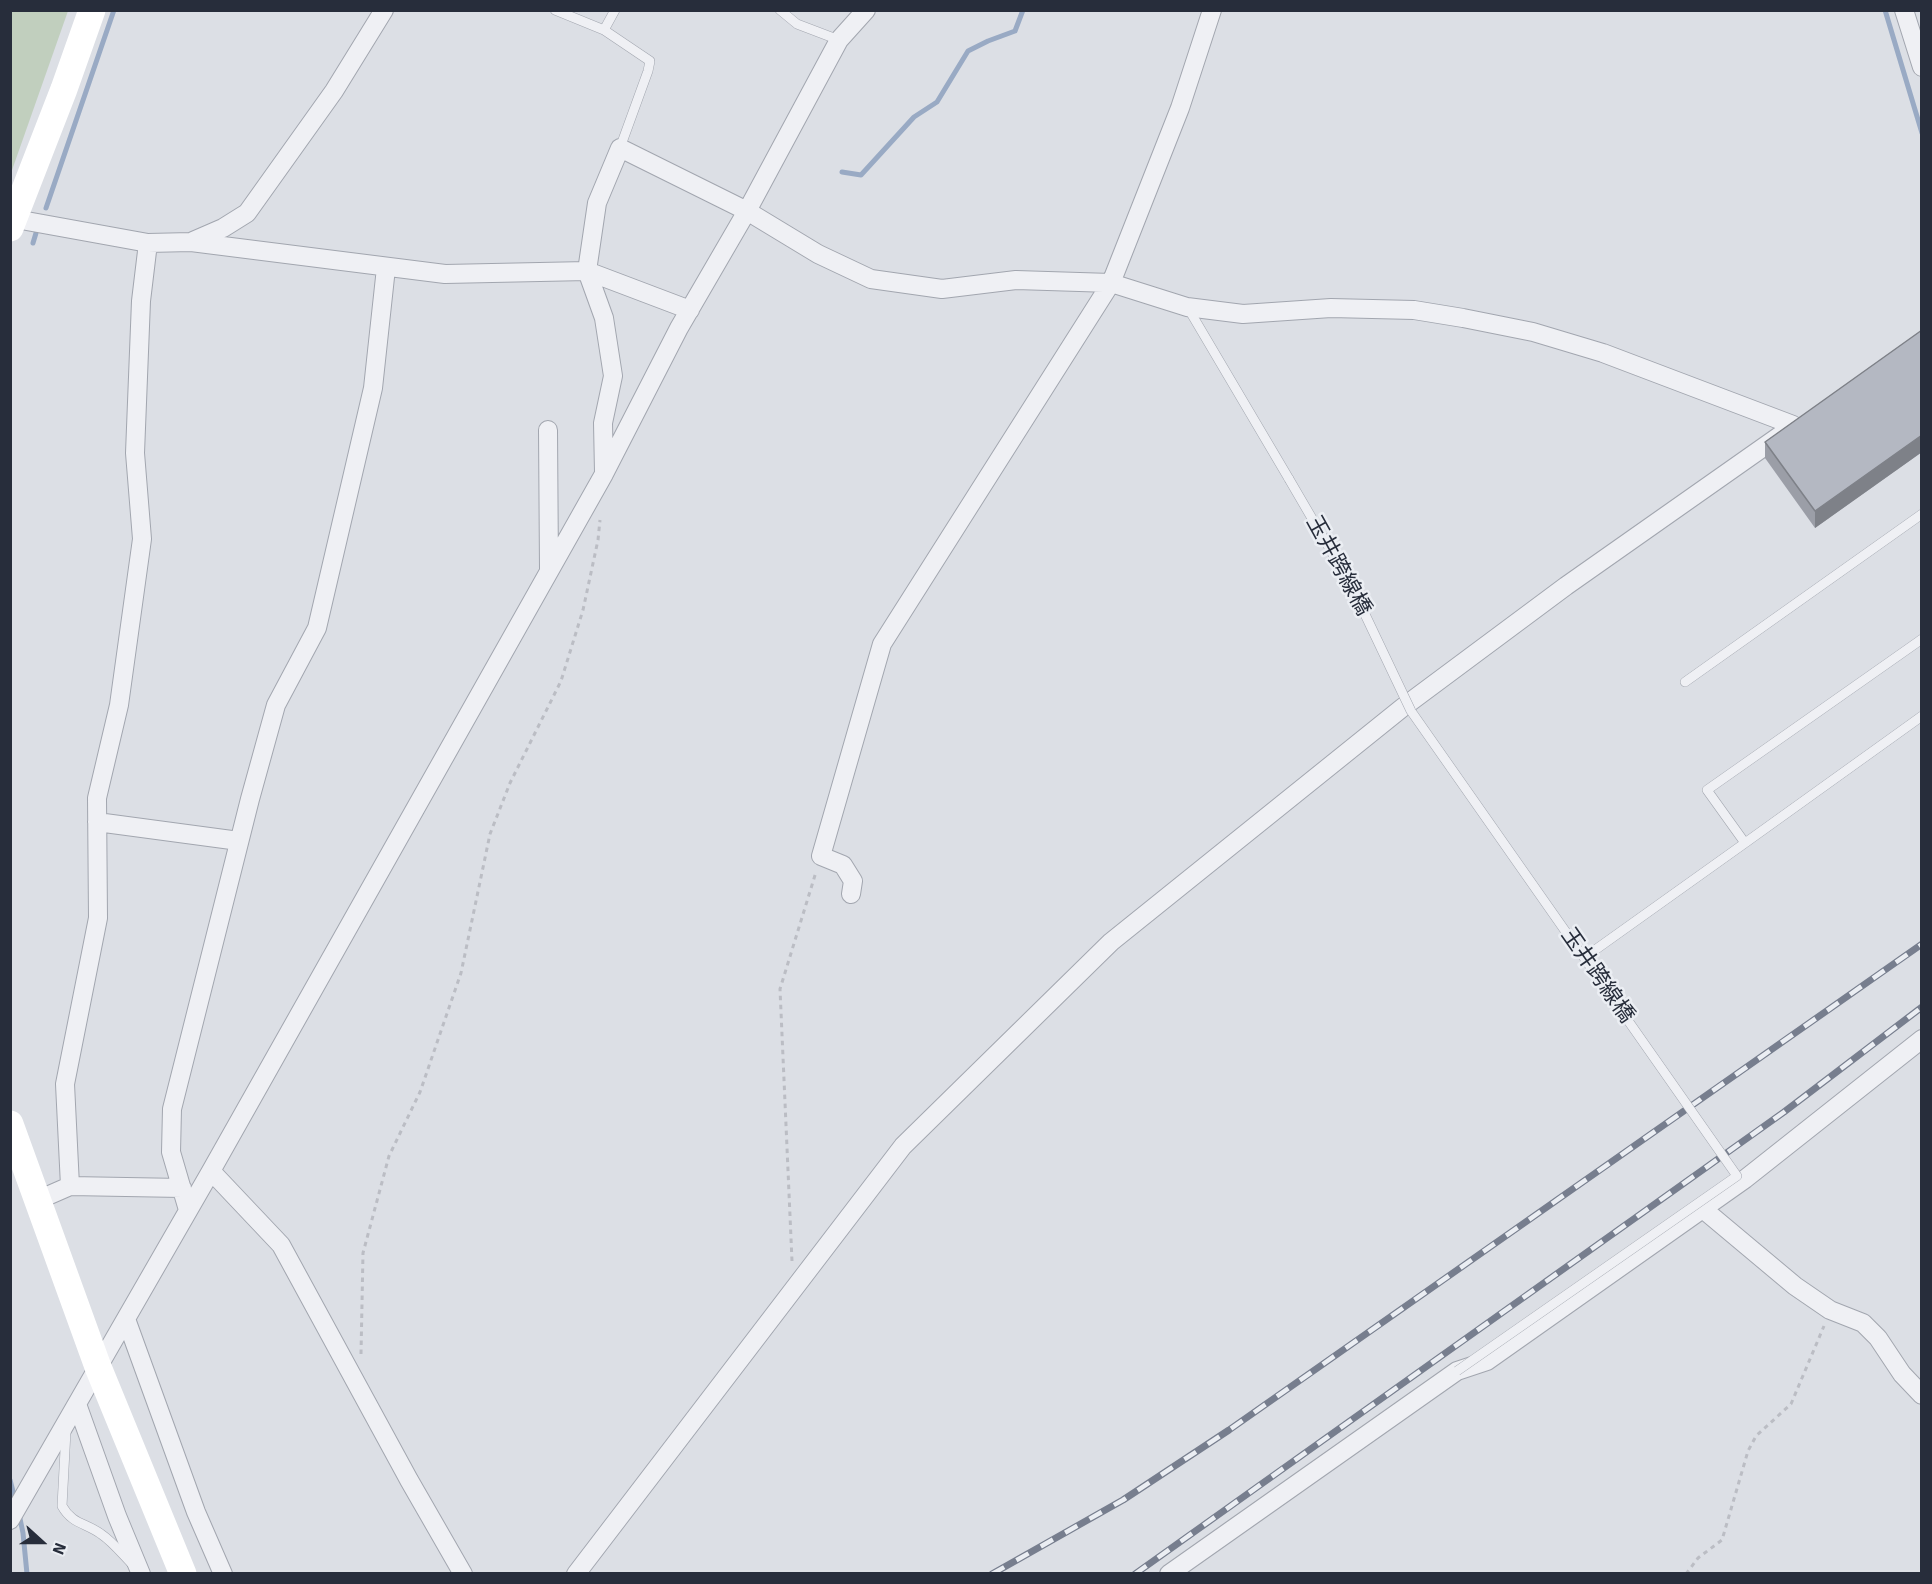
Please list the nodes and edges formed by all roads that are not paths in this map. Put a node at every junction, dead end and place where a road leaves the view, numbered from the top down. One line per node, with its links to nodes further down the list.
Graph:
1 (92, 10): 14 (street)
2 (384, 10): 15 (street)
3 (555, 10): 9 (lane)
4 (615, 10): 9 (lane)
5 (780, 10): 10 (lane)
6 (866, 10): 10 (street)
7 (1212, 10): 19 (street)
8 (1904, 10): 11 (street)
9 (604, 30): 12 (lane)
10 (839, 40): 13 (street)
11 (1922, 67)
12 (621, 148): 13 (street); 18 (street)
13 (747, 211): 19 (street); 21 (street)
14 (12, 221): 16 (street)
15 (191, 242): 16 (street); 17 (street)
16 (148, 243): 31 (street)
17 (386, 268): 18 (street); 32 (street)
18 (586, 271): 21 (street); 25 (street)
19 (1111, 283): 20 (street); 34 (street)
20 (1187, 307): 23 (street); 46 (lane, 玉井跨線橋, bridge)
21 (690, 310): 25 (street)
22 (1812, 412): 23 (street)
23 (1793, 425): 55 (street)
24 (548, 430): 27 (street)
25 (604, 474): 27 (street)
26 (1922, 514): 29 (lane)
27 (549, 570): 38 (street)
28 (1922, 639): 33 (lane)
29 (1685, 682)
30 (1922, 716): 33 (lane)
31 (97, 822): 32 (street); 39 (street)
32 (239, 841): 40 (street)
33 (1745, 843): 35 (lane)
34 (851, 894)
35 (1595, 950)
36 (1922, 1039): 42 (street)
37 (10, 1124): 41 (street)
38 (211, 1171): 43 (street); 54 (street)
39 (70, 1186): 40 (street); 41 (street)
40 (182, 1188): 43 (street)
41 (38, 1200): 45 (street)
42 (1703, 1209): 46 (street); 47 (street)
43 (188, 1210): 44 (street)
44 (126, 1319): 45 (street); 53 (street)
45 (98, 1367): 48 (street); 52 (street)
46 (1457, 1371): 56 (street)
47 (1922, 1395)
48 (77, 1404): 49 (street); 51 (street)
49 (66, 1422): 50 (street); 51 (lane)
50 (11, 1518)
51 (141, 1574)
52 (183, 1574)
53 (224, 1574)
54 (463, 1574)
55 (576, 1574)
56 (1169, 1574)

